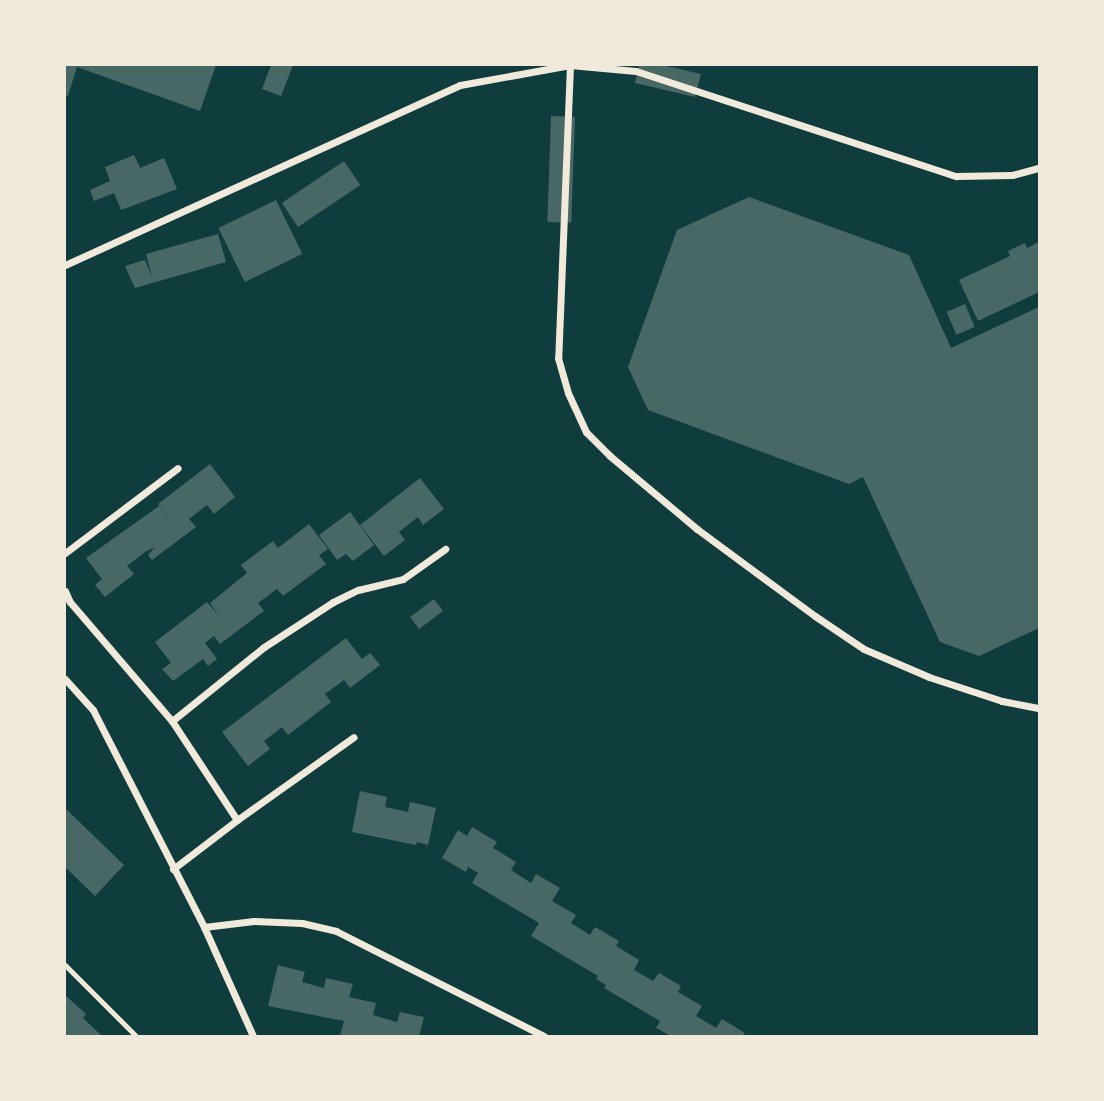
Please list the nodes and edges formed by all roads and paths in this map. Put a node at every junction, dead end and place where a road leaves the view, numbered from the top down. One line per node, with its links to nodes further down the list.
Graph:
1 (570, 65): 2 (street); 3 (street); 9 (street)
2 (1039, 169)
3 (65, 265)
4 (178, 468): 6 (street)
5 (445, 549): 10 (street)
6 (65, 553)
7 (65, 591): 10 (street)
8 (65, 679): 13 (street)
9 (1039, 708)
10 (172, 721): 12 (street)
11 (354, 737): 12 (street)
12 (237, 820): 13 (street)
13 (173, 869): 14 (street)
14 (204, 927): 17 (street); 18 (street)
15 (65, 965): 16 (lane)
16 (136, 1036)
17 (253, 1036)
18 (544, 1036)

